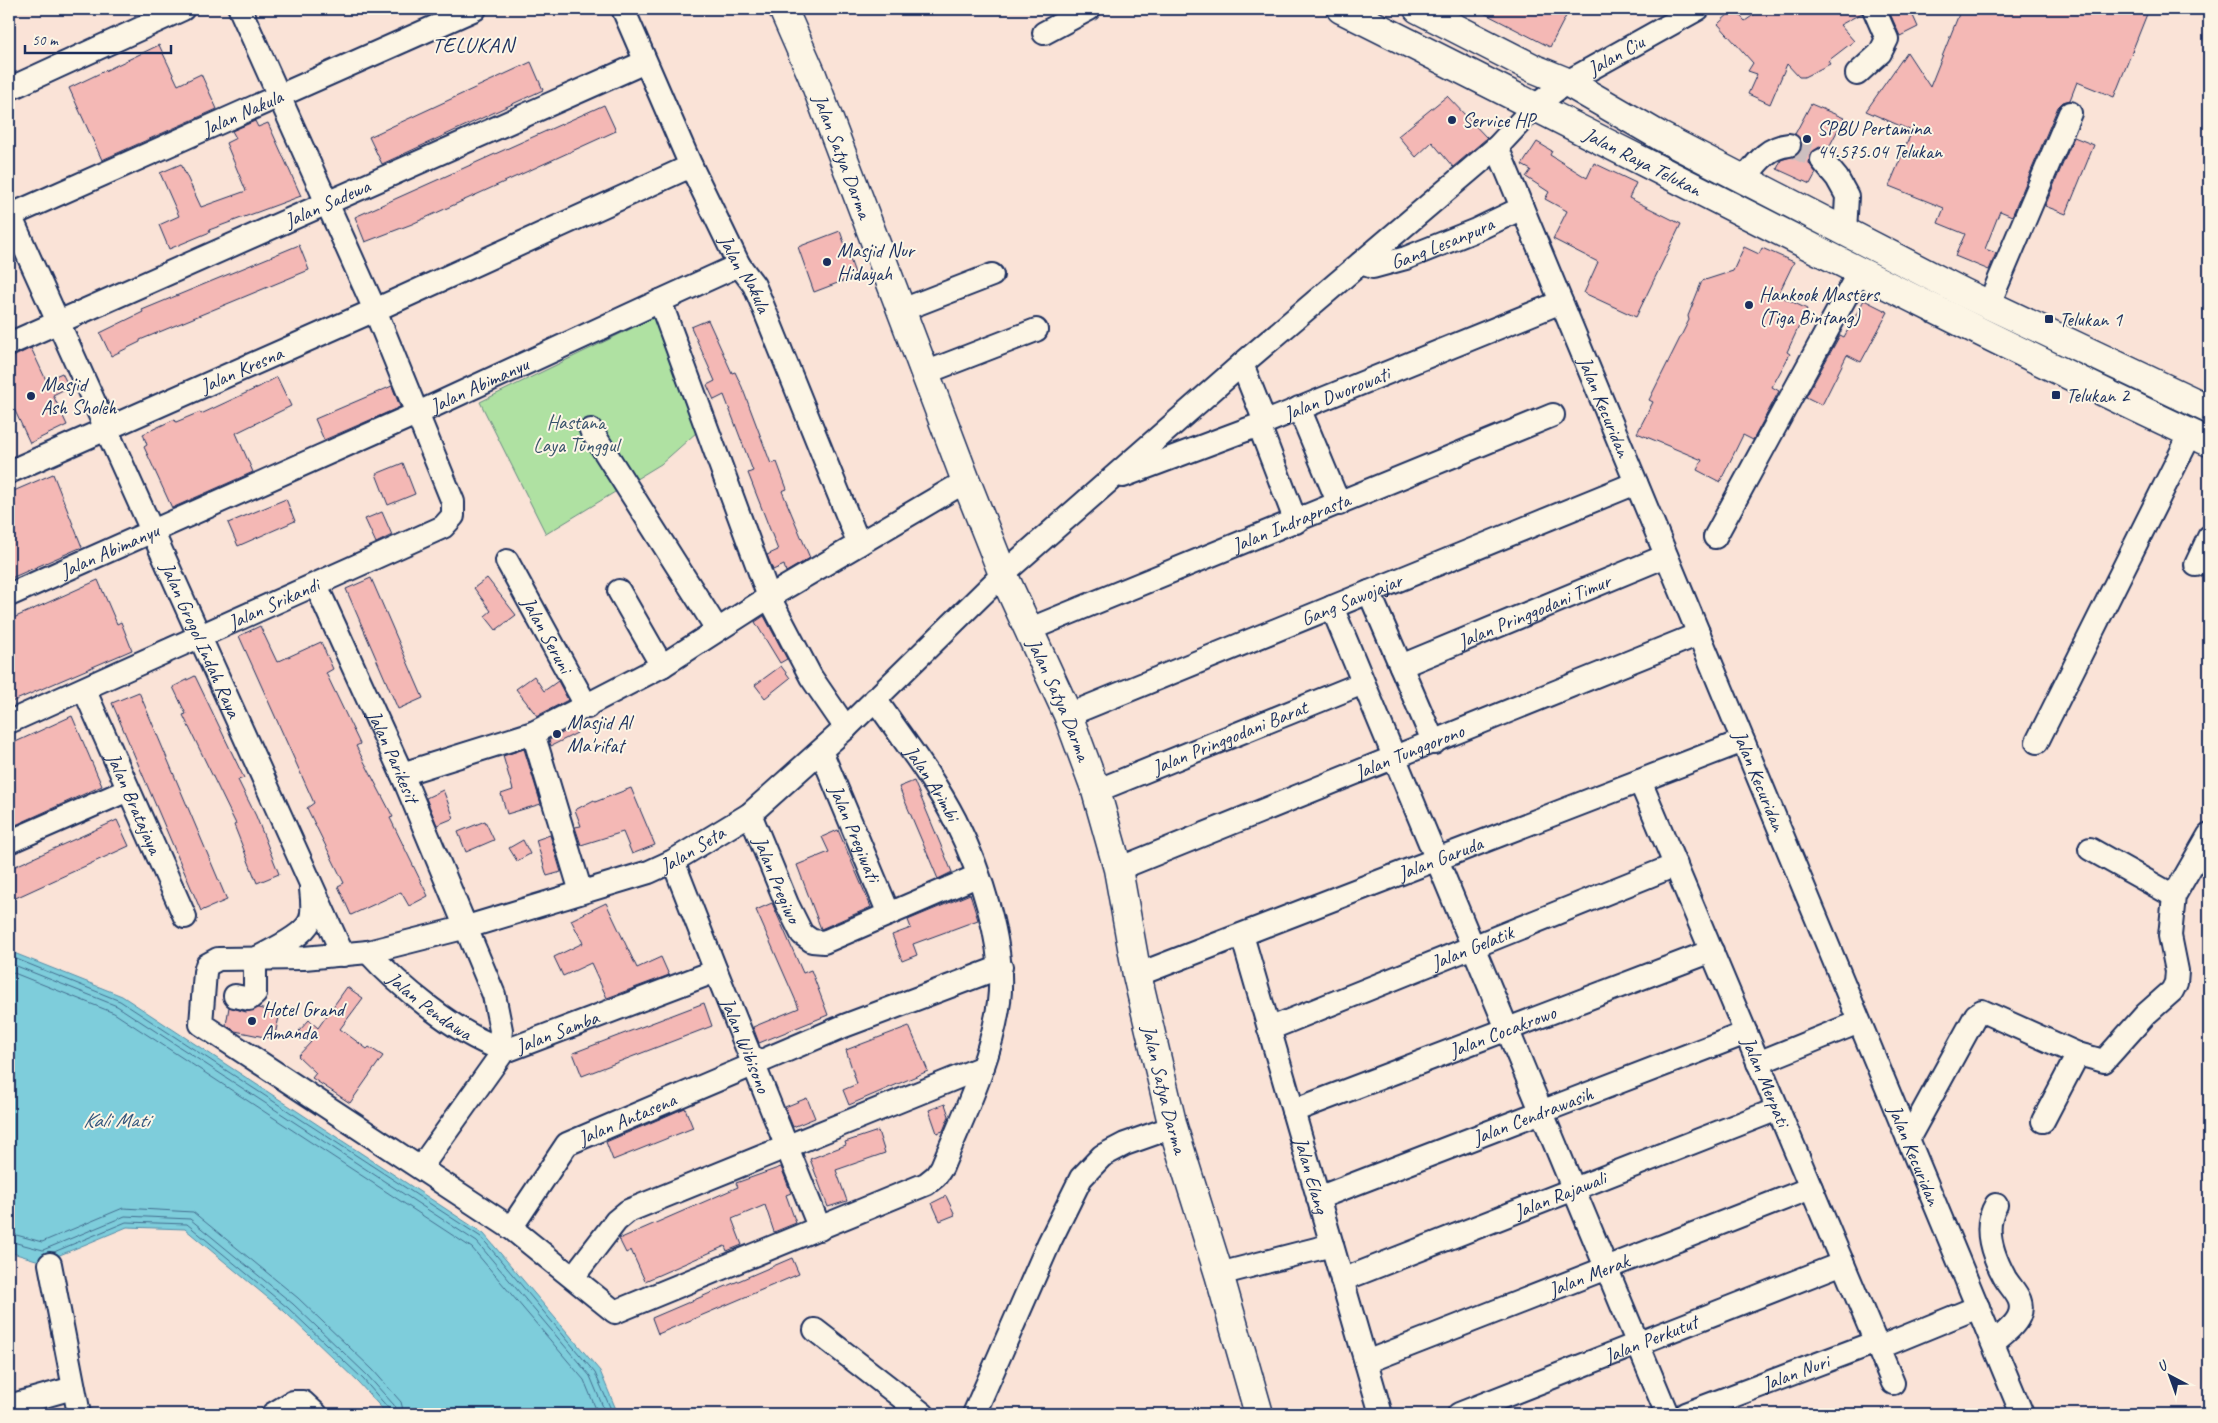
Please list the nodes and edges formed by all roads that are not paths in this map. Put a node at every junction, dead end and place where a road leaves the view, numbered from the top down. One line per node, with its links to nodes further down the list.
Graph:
1 (183, 9): 15 (street)
2 (240, 9): 16 (street)
3 (475, 9): 16 (street, Jalan Nakula)
4 (623, 9): 12 (street, Jalan Nakula)
5 (783, 9): 36 (main road, Jalan Satya Darma)
6 (1089, 9): 11 (street)
7 (1342, 9): 17 (main road, Jalan Raya Telukan)
8 (1418, 9): 14 (main road, Jalan Raya Telukan)
9 (1698, 9): 14 (street, Jalan Ciu)
10 (1874, 9): 13 (street)
11 (1044, 33)
12 (645, 62): 22 (street, Jalan Nakula); 24 (street, Jalan Sadewa)
13 (1857, 74)
14 (1567, 82): 17 (street, Jalan Ciu); 23 (main road, Jalan Raya Telukan)
15 (9, 89)
16 (278, 95): 24 (street); 26 (street, Jalan Nakula)
17 (1536, 105): 20 (street, Jalan Ciu); 30 (main road, Jalan Raya Telukan)
18 (2070, 113): 34 (street)
19 (1789, 145): 23 (street)
20 (1497, 147): 25 (street, Jalan Kecuridan); 28 (street, Jalan Ciu)
21 (1822, 160): 27 (street)
22 (691, 166): 29 (street, Jalan Nakula); 35 (street, Jalan Kresna)
23 (1744, 179): 27 (main road, Jalan Raya Telukan)
24 (327, 202): 35 (street); 37 (street, Jalan Sadewa)
25 (1522, 208): 28 (street, Gang Lesanpura); 33 (street, Jalan Kecuridan)
26 (9, 215): 37 (street, Jalan Grogol Indah Raya)
27 (1845, 232): 34 (main road, Jalan Raya Telukan)
28 (1361, 262): 41 (street, Jalan Ciu)
29 (739, 264): 32 (street, Jalan Abimanyu); 61 (street, Jalan Nakula)
30 (1859, 272): 43 (main road, Jalan Raya Telukan); 59 (street)
31 (992, 275): 36 (street)
32 (660, 301): 46 (street, Jalan Abimanyu); 70 (street)
33 (1561, 302): 44 (street, Jalan Dworowati); 55 (street, Jalan Kecuridan)
34 (1989, 304): 40 (main road, Jalan Raya Telukan)
35 (375, 310): 46 (street); 49 (street, Jalan Kresna)
36 (902, 310): 42 (main road, Jalan Satya Darma)
37 (58, 322): 39 (street, Jalan Sadewa); 49 (street, Jalan Grogol Indah Raya)
38 (1036, 330): 42 (street)
39 (9, 344)
40 (2094, 354): 43 (main road); 45 (main road, Jalan Raya Telukan)
41 (1242, 364): 48 (street); 54 (street, Jalan Seta)
42 (925, 373): 53 (main road, Jalan Satya Darma)
43 (2081, 381): 51 (main road, Jalan Raya Telukan)
44 (1299, 408): 48 (street, Jalan Dworowati); 56 (street)
45 (2209, 409)
46 (418, 413): 58 (street, Jalan Abimanyu); 66 (street, Jalan Srikandi)
47 (1553, 415): 56 (street, Jalan Indraprasta)
48 (1262, 423): 54 (street, Jalan Dworowati); 57 (street)
49 (106, 430): 52 (street, Jalan Kresna); 58 (street, Jalan Grogol Indah Raya)
50 (591, 430): 72 (street)
51 (2200, 437): 88 (street)
52 (9, 472)
53 (966, 481): 61 (street); 65 (main road, Jalan Satya Darma)
54 (1110, 481): 65 (street, Jalan Seta)
55 (1636, 482): 62 (street, Jalan Kecuridan); 68 (street, Gang Sawojajar)
56 (1338, 504): 57 (street, Jalan Indraprasta)
57 (1296, 522): 73 (street, Jalan Indraprasta)
58 (151, 532): 69 (street, Jalan Abimanyu); 75 (street, Jalan Grogol Indah Raya)
59 (1714, 537)
60 (2209, 537): 64 (street)
61 (859, 544): 70 (street)
62 (1666, 556): 74 (street, Jalan Kecuridan); 77 (street, Jalan Pringgodani Timur)
63 (507, 561): 81 (street, Jalan Seruni)
64 (2196, 565)
65 (1003, 574): 73 (main road, Jalan Satya Darma); 80 (street, Jalan Seta)
66 (316, 585): 75 (street, Jalan Srikandi); 91 (street, Jalan Parikesit)
67 (619, 591): 76 (street)
68 (1369, 592): 71 (street, Gang Sawojajar); 77 (street)
69 (9, 596)
70 (769, 597): 72 (street); 84 (street)
71 (1332, 608): 78 (street); 82 (street, Gang Sawojajar)
72 (717, 629): 76 (street)
73 (1028, 630): 82 (main road, Jalan Satya Darma)
74 (1699, 634): 86 (street, Jalan Kecuridan); 87 (street, Jalan Tunggorono)
75 (198, 637): 79 (street, Jalan Srikandi); 104 (street, Jalan Grogol Indah Raya)
76 (662, 666): 81 (street)
77 (1401, 666): 87 (street)
78 (1363, 683): 90 (street); 94 (street, Jalan Pringgodani Barat)
79 (84, 689): 83 (street, Jalan Srikandi); 93 (street, Jalan Bratajaya)
80 (875, 699): 84 (street, Jalan Seta); 103 (street, Jalan Arimbi)
81 (588, 707): 85 (street)
82 (1068, 715): 94 (main road, Jalan Satya Darma)
83 (9, 722)
84 (846, 728): 89 (street, Jalan Seta)
85 (533, 733): 91 (street); 105 (street)
86 (1743, 741): 92 (street, Jalan Garuda); 120 (street, Jalan Kecuridan)
87 (1434, 742): 90 (street, Jalan Tunggorono)
88 (2037, 742)
89 (820, 751): 95 (street, Jalan Seta); 107 (street, Jalan Pregiwati)
90 (1394, 759): 99 (street); 102 (street, Jalan Tunggorono)
91 (402, 774): 109 (street, Jalan Parikesit)
92 (1640, 781): 99 (street, Jalan Garuda); 101 (street, Jalan Merpati)
93 (128, 790): 97 (street); 108 (street, Jalan Bratajaya)
94 (1096, 790): 102 (main road, Jalan Satya Darma)
95 (750, 814): 100 (street, Jalan Seta); 107 (street, Jalan Pregiwo)
96 (2209, 835): 106 (street)
97 (9, 842)
98 (2090, 849): 106 (street)
99 (1437, 860): 110 (street, Jalan Garuda); 111 (street)
100 (673, 861): 105 (street, Jalan Seta); 117 (street, Jalan Wibisono)
101 (1676, 865): 111 (street, Jalan Gelatik); 112 (street, Jalan Merpati)
102 (1118, 869): 118 (main road, Jalan Satya Darma)
103 (977, 876): 107 (street); 116 (street, Jalan Arimbi)
104 (310, 881): 114 (street, Jalan Grogol Indah Raya); 115 (street)
105 (581, 892): 109 (street, Jalan Seta)
106 (2174, 896): 125 (street)
107 (889, 914)
108 (185, 917)
109 (467, 927): 113 (street, Jalan Seta); 124 (street, Jalan Parikesit)
110 (1242, 935): 118 (street, Jalan Garuda); 121 (street, Jalan Elang)
111 (1473, 947): 121 (street, Jalan Gelatik); 122 (street)
112 (1712, 951): 122 (street, Jalan Cocakrowo); 123 (street, Jalan Merpati)
113 (368, 952): 114 (street, Jalan Seta); 124 (street, Jalan Pendawa)
114 (343, 955): 115 (street, Jalan Seta)
115 (255, 959): 119 (street); 136 (street, Jalan Seta)
116 (1001, 967): 127 (street, Jalan Antasena); 128 (street, Jalan Arimbi)
117 (716, 972): 124 (street, Jalan Samba); 127 (street, Jalan Wibisono)
118 (1137, 975): 133 (main road, Jalan Satya Darma)
119 (235, 996)
120 (1859, 1022): 126 (street); 134 (street, Jalan Kecuridan)
121 (1269, 1029): 130 (street, Jalan Elang)
122 (1507, 1030): 130 (street, Jalan Cocakrowo); 131 (street)
123 (1746, 1033): 126 (street, Jalan Merpati); 131 (street, Jalan Cendrawasih)
124 (501, 1050): 136 (street, Jalan Samba)
125 (2078, 1054): 132 (street); 134 (street)
126 (1758, 1062): 129 (street, Jalan Merpati)
127 (753, 1065): 135 (street, Jalan Wibisono); 141 (street, Jalan Antasena)
128 (983, 1067): 135 (street); 142 (street, Jalan Arimbi)
129 (1778, 1109): 137 (street, Jalan Merpati); 138 (street, Jalan Rajawali)
130 (1293, 1111): 139 (street, Jalan Elang)
131 (1542, 1112): 138 (street); 139 (street, Jalan Cendrawasih)
132 (2043, 1121)
133 (1173, 1126): 147 (main road, Jalan Satya Darma); 163 (street)
134 (1908, 1139): 150 (street, Jalan Kecuridan)
135 (787, 1147): 142 (street, Jalan Wibisono); 148 (street)
136 (421, 1168): 141 (street)
137 (1811, 1188): 144 (street, Jalan Merpati); 146 (street, Jalan Merak)
138 (1574, 1189): 146 (street); 149 (street, Jalan Rajawali)
139 (1318, 1198): 143 (street, Jalan Elang)
140 (1996, 1205): 152 (street)
141 (511, 1228): 148 (street)
142 (820, 1228): 148 (street, Jalan Arimbi)
143 (1332, 1246): 147 (street); 149 (street, Jalan Elang)
144 (1843, 1263): 153 (street, Jalan Perkutut); 154 (street, Jalan Merpati)
145 (50, 1264): 157 (street)
146 (1607, 1268): 153 (street); 155 (street, Jalan Merak)
147 (1220, 1274): 164 (main road, Jalan Satya Darma)
148 (573, 1277)
149 (1342, 1280): 155 (street, Jalan Elang)
150 (1978, 1307): 152 (street, Jalan Kecuridan); 154 (street, Jalan Nuri)
151 (815, 1330): 162 (street)
152 (1993, 1343): 169 (street, Jalan Kecuridan)
153 (1638, 1344): 166 (street, Jalan Perkutut); 167 (street)
154 (1877, 1345): 156 (street, Jalan Merpati); 168 (street, Jalan Nuri)
155 (1366, 1362): 165 (street, Jalan Elang)
156 (1893, 1383)
157 (74, 1388): 158 (street); 159 (street)
158 (9, 1406)
159 (79, 1414)
160 (273, 1414): 161 (street)
161 (316, 1414)
162 (922, 1414)
163 (974, 1414)
164 (1259, 1414)
165 (1381, 1414)
166 (1459, 1414)
167 (1667, 1414)
168 (1685, 1414)
169 (2022, 1414)

